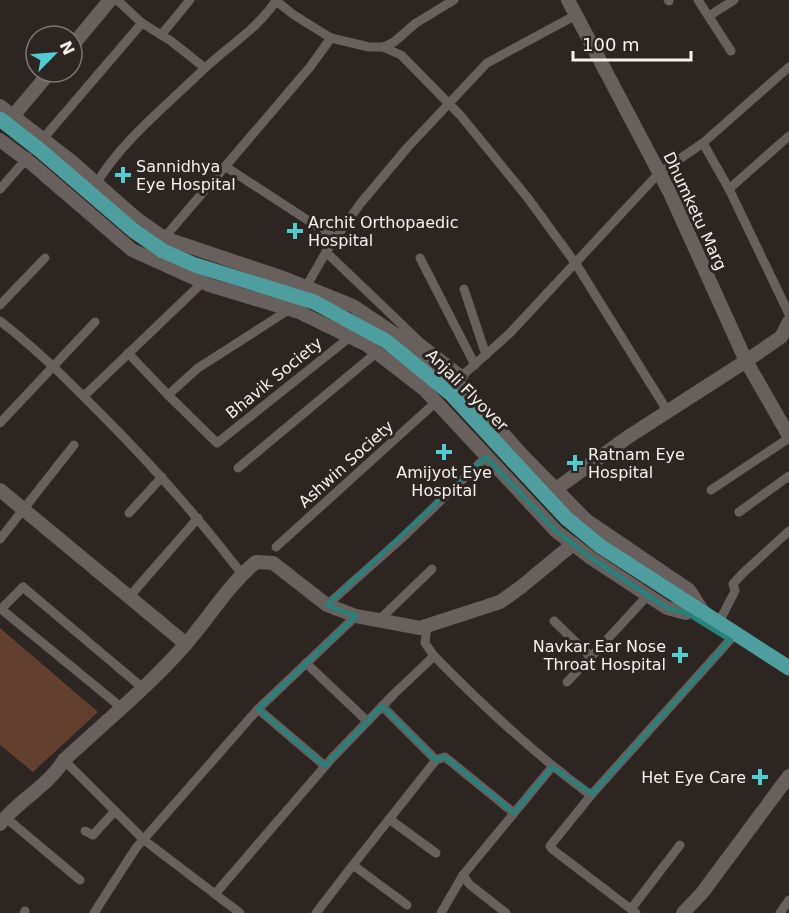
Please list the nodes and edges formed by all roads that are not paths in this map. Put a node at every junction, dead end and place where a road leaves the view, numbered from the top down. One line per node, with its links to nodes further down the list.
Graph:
1 (110, 0): 14 (street)
2 (117, 0): 13 (street)
3 (190, 0): 15 (street)
4 (275, 0): 16 (street); 20 (street)
5 (430, 0): 10 (street)
6 (454, 0): 10 (street)
7 (568, 0): 11 (street, Dhumketu Marg)
8 (698, 0): 12 (street)
9 (734, 0): 12 (street)
10 (437, 10): 17 (street)
11 (576, 15): 22 (street); 32 (street, Dhumketu Marg)
12 (709, 16): 18 (street)
13 (142, 24): 15 (street); 27 (street)
14 (84, 31)
15 (161, 35): 20 (street)
16 (330, 38): 17 (street); 31 (street)
17 (383, 47): 22 (street)
18 (731, 51)
19 (789, 67): 29 (street)
20 (205, 68): 33 (street)
21 (39, 84): 24 (street)
22 (448, 102): 37 (street); 41 (street)
23 (0, 106): 24 (street)
24 (6, 118): 27 (street); 86 (main road, Anjali Flyover)
25 (0, 131): 86 (main road, Anjali Flyover)
26 (789, 136): 35 (street)
27 (43, 139): 30 (street); 33 (street)
28 (0, 140): 30 (street)
29 (703, 143): 32 (street); 35 (street)
30 (26, 159): 34 (street); 42 (street)
31 (226, 167): 36 (street); 37 (street)
32 (659, 173): 41 (street); 55 (street, Dhumketu Marg)
33 (96, 183): 36 (street)
34 (0, 189)
35 (729, 189): 47 (street)
36 (164, 238): 43 (street)
37 (335, 238): 38 (street)
38 (326, 252): 43 (street); 58 (street)
39 (45, 258): 45 (street)
40 (420, 258): 56 (street)
41 (576, 264): 54 (street); 62 (street)
42 (202, 283): 46 (street); 53 (street)
43 (306, 287): 46 (street); 58 (street)
44 (464, 289): 54 (street)
45 (0, 305)
46 (290, 309): 51 (street); 59 (street)
47 (789, 314)
48 (0, 321): 57 (street)
49 (789, 321): 55 (street)
50 (95, 322): 57 (street)
51 (350, 337): 52 (street); 59 (street, Bhavik Society)
52 (376, 352): 61 (street); 67 (street)
53 (128, 353): 59 (street); 60 (street)
54 (486, 355): 56 (street)
55 (746, 362): 62 (street); 64 (street, Dhumketu Marg)
56 (475, 365): 58 (street)
57 (54, 367): 60 (street); 63 (street)
58 (460, 379): 61 (street); 70 (street)
59 (168, 395)
60 (84, 396): 69 (street)
61 (436, 402): 66 (street); 80 (street, Ashwin Society)
62 (668, 412): 70 (street)
63 (0, 423)
64 (789, 437): 72 (street)
65 (74, 445): 73 (street)
66 (486, 457): 79 (street); 85 (street)
67 (238, 468)
68 (789, 476): 74 (street)
69 (162, 477): 75 (street); 76 (street)
70 (556, 489): 87 (street)
71 (0, 490): 73 (street)
72 (711, 490)
73 (23, 511): 78 (street); 84 (street)
74 (739, 512)
75 (129, 513)
76 (198, 518): 82 (street); 84 (street)
77 (789, 531): 91 (street)
78 (0, 539)
79 (573, 544): 83 (street); 92 (street)
80 (276, 547)
81 (432, 570): 89 (street)
82 (242, 574): 85 (street); 94 (street)
83 (648, 595): 86 (street); 96 (street)
84 (129, 597): 94 (street)
85 (327, 605): 88 (street)
86 (681, 607): 87 (main road, Anjali Flyover); 93 (main road)
87 (704, 612): 91 (main road, Anjali Flyover)
88 (356, 616): 89 (street); 97 (street)
89 (378, 621): 92 (street)
90 (554, 621): 96 (street)
91 (719, 622): 98 (main road, Anjali Flyover)
92 (427, 626): 95 (street)
93 (730, 640): 99 (main road); 111 (street)
94 (186, 644): 101 (street)
95 (434, 656): 102 (street); 109 (street)
96 (591, 657): 100 (street)
97 (306, 663): 104 (street); 105 (street)
98 (789, 668)
99 (789, 679)
100 (567, 682)
101 (144, 689): 103 (street); 103 (street)
102 (382, 706): 105 (street); 107 (street)
103 (122, 708): 106 (street)
104 (258, 710): 108 (street); 117 (street)
105 (367, 722): 108 (street)
106 (64, 760): 112 (street); 115 (street)
107 (436, 760): 113 (street); 114 (street)
108 (325, 766): 123 (street)
109 (552, 767): 111 (street); 113 (street)
110 (789, 776): 132 (street)
111 (592, 794): 126 (street)
112 (115, 811): 116 (street); 117 (street)
113 (514, 813): 121 (street)
114 (389, 819): 119 (street); 120 (street)
115 (3, 821): 122 (street)
116 (85, 831)
117 (144, 840): 123 (street); 128 (street)
118 (680, 845): 126 (street)
119 (436, 853)
120 (353, 865): 125 (street); 127 (street)
121 (463, 875): 130 (street); 131 (street)
122 (80, 880)
123 (215, 894): 129 (street)
124 (788, 902): 133 (street)
125 (407, 905)
126 (634, 911)
127 (317, 912)
128 (94, 913)
129 (240, 913)
130 (441, 913)
131 (506, 913)
132 (683, 913)
133 (780, 913)

